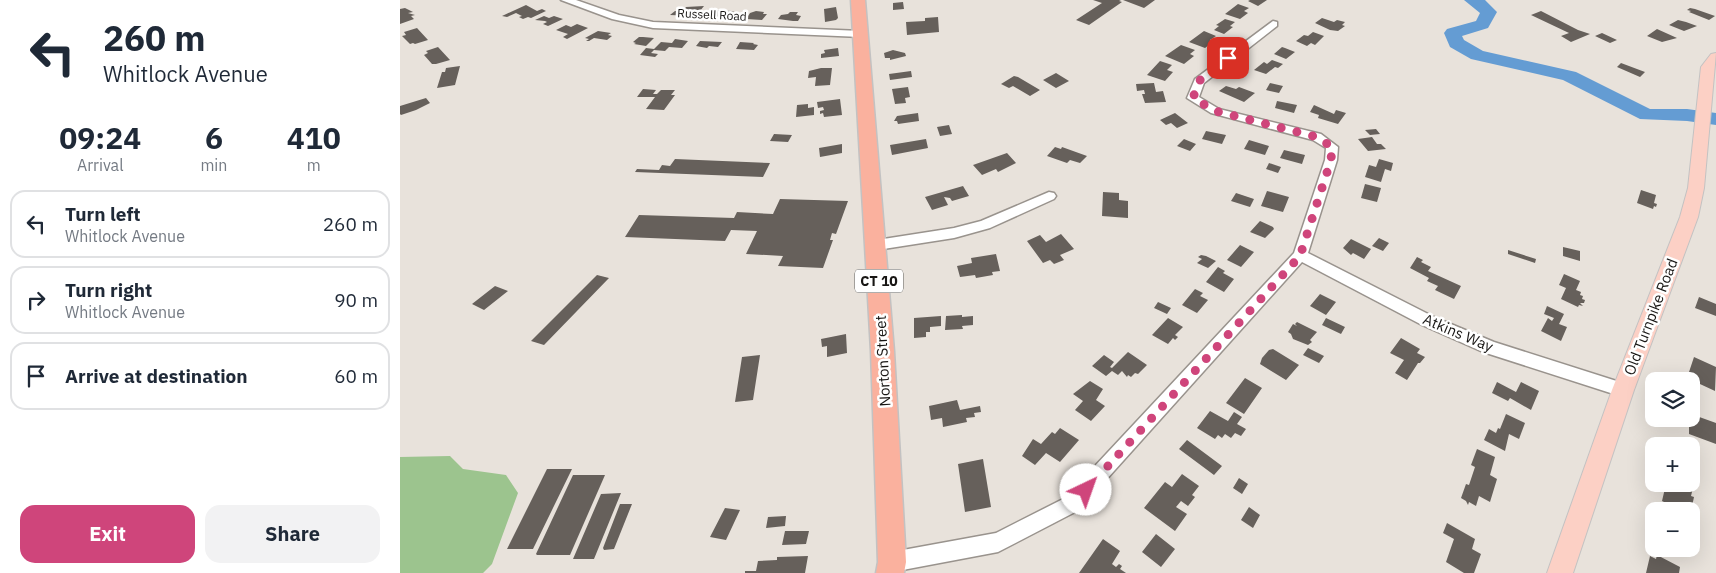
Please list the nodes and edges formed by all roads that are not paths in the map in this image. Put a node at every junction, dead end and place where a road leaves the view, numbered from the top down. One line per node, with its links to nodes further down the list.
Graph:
1 (566, 0): 4 (street, Russell Road)
2 (858, 0): 4 (highway, Norton Street / CT 10)
3 (1273, 24): 9 (street)
4 (861, 34): 8 (highway, Norton Street / CT 10)
5 (1716, 57): 6 (main road, Old Turnpike Road)
6 (1705, 108): 10 (main road, Old Turnpike Road)
7 (1049, 196): 8 (street)
8 (877, 245): 11 (highway, Norton Street / CT 10)
9 (1300, 256): 10 (street, Atkins Way); 11 (street)
10 (1623, 390): 12 (main road, Old Turnpike Road)
11 (891, 569)
12 (1560, 573)

